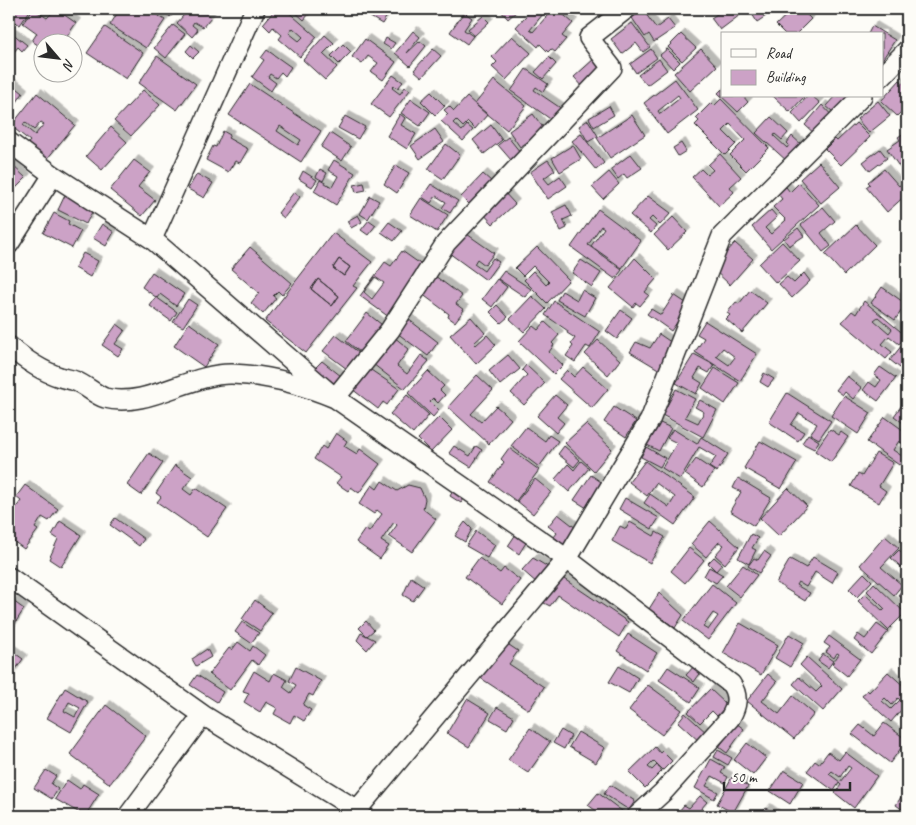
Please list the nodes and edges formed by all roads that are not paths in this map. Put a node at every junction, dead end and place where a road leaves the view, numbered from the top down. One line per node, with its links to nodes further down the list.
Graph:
1 (255, 9): 8 (street)
2 (626, 9): 11 (street)
3 (907, 50): 4 (street)
4 (884, 74)
5 (860, 98): 12 (street)
6 (9, 142): 7 (street)
7 (53, 175): 8 (street); 9 (street)
8 (152, 239): 11 (street)
9 (9, 244)
10 (9, 346): 11 (street)
11 (335, 398): 12 (street)
12 (567, 559): 14 (street); 16 (street)
13 (9, 577): 14 (street)
14 (204, 714): 15 (street)
15 (128, 816)
16 (638, 816)

